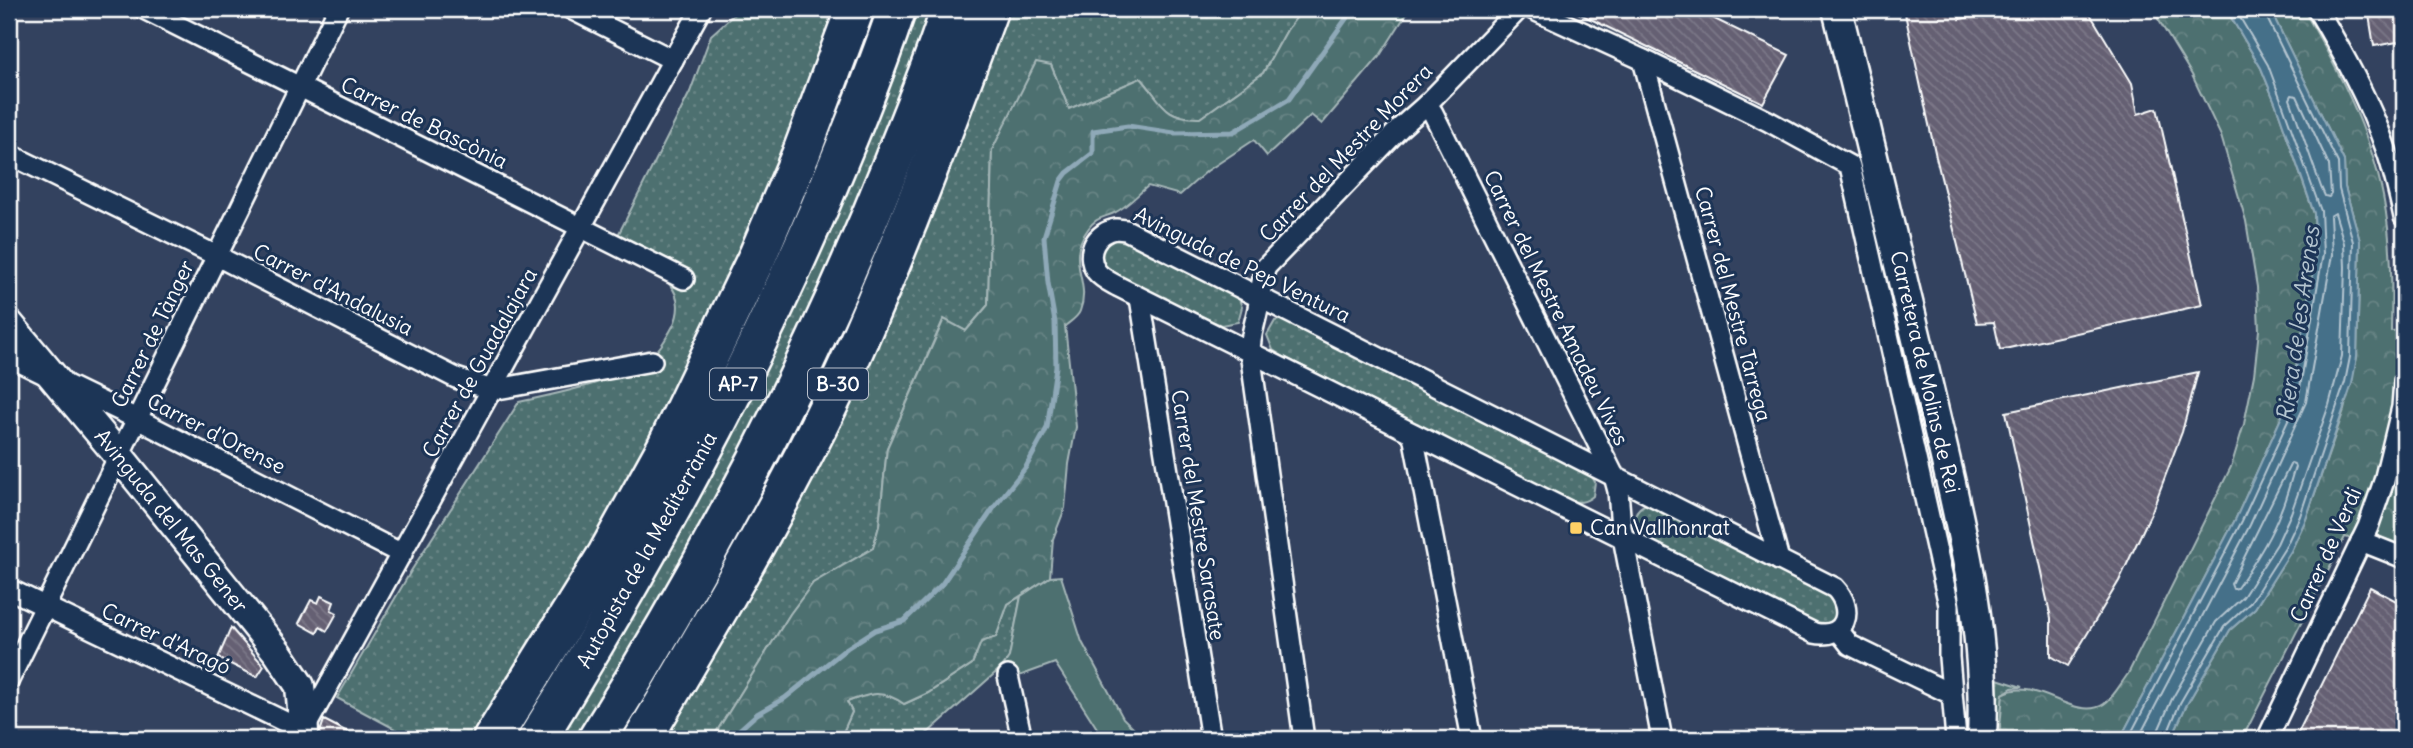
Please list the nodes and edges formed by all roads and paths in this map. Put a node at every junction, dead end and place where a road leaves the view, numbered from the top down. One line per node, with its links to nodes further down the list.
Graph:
1 (144, 9): 15 (street, Carrer de Bascònia)
2 (338, 9): 15 (street, Carrer de Tànger)
3 (571, 9): 13 (street)
4 (856, 9): 43 (highway)
5 (897, 9): 50 (highway, Autopista de la Mediterrània / AP-7)
6 (950, 9): 51 (highway, AP-7)
7 (989, 9): 52 (highway, B-30)
8 (1519, 9): 16 (street, Carrer del Mestre Morera)
9 (1531, 9): 14 (street)
10 (1837, 9): 59 (main road, Carretera de Molins de Rei)
11 (2317, 9): 18 (street)
12 (696, 16): 13 (street, Carrer de Guadalajara)
13 (673, 60): 19 (street, Carrer de Guadalajara)
14 (1643, 60): 39 (street, Carrer del Mestre Tàrrega); 46 (street)
15 (300, 87): 19 (street, Carrer de Bascònia); 20 (street, Carrer de Tànger)
16 (1427, 104): 23 (street, Carrer del Mestre Morera); 34 (street, Carrer del Mestre Amadeu Vives)
17 (9, 154): 20 (street, Carrer d'Andalusia)
18 (2404, 216)
19 (581, 226): 21 (street, Carrer de Bascònia); 30 (street, Carrer de Guadalajara)
20 (217, 256): 30 (street, Carrer d'Andalusia); 31 (street, Carrer de Tànger)
21 (684, 279)
22 (1140, 298): 23 (street, Avinguda de Pep Ventura); 25 (street, Avinguda de Pep Ventura); 54 (street, Carrer del Mestre Sarasate)
23 (1259, 298): 25 (street, Carrer del Mestre Morera); 34 (street, Avinguda de Pep Ventura)
24 (9, 324): 28 (main road, Avinguda del Mas Gener)
25 (1250, 352): 32 (street, Avinguda de Pep Ventura); 55 (street, Carrer del Mestre Morera)
26 (9, 357): 28 (street, Carrer d'Orense)
27 (652, 361): 30 (street, Carrer d'Andalusia)
28 (54, 380): 31 (street, Carrer d'Orense); 33 (main road, Avinguda del Mas Gener)
29 (2404, 381): 36 (street, Carrer de Verdi)
30 (492, 390): 37 (street, Carrer de Guadalajara)
31 (137, 419): 33 (street, Carrer de Tànger); 37 (street, Carrer d'Orense)
32 (1413, 435): 35 (street, Avinguda de Pep Ventura); 56 (street)
33 (119, 456): 41 (street, Carrer de Tànger); 47 (main road, Avinguda del Mas Gener)
34 (1614, 476): 35 (street, Carrer del Mestre Amadeu Vives); 39 (street, Avinguda de Pep Ventura)
35 (1624, 538): 42 (street, Avinguda de Pep Ventura); 57 (street, Carrer del Mestre Amadeu Vives)
36 (2361, 541): 38 (street); 60 (street, Carrer de Verdi)
37 (402, 554): 47 (street, Carrer de Guadalajara)
38 (2404, 558)
39 (1779, 560): 42 (street, Avinguda de Pep Ventura)
40 (9, 589): 41 (street, Carrer d'Aragó)
41 (44, 607): 45 (street, Carrer de Tànger); 47 (street, Carrer d'Aragó)
42 (1839, 631): 46 (street)
43 (554, 639): 48 (highway); 49 (highway)
44 (1008, 676): 53 (street)
45 (9, 680)
46 (1951, 694): 58 (street)
47 (302, 735)
48 (480, 739)
49 (492, 739)
50 (537, 739)
51 (597, 739)
52 (643, 739)
53 (1022, 739)
54 (1210, 739)
55 (1304, 739)
56 (1472, 739)
57 (1662, 739)
58 (1956, 739)
59 (1982, 739)
60 (2267, 739)

